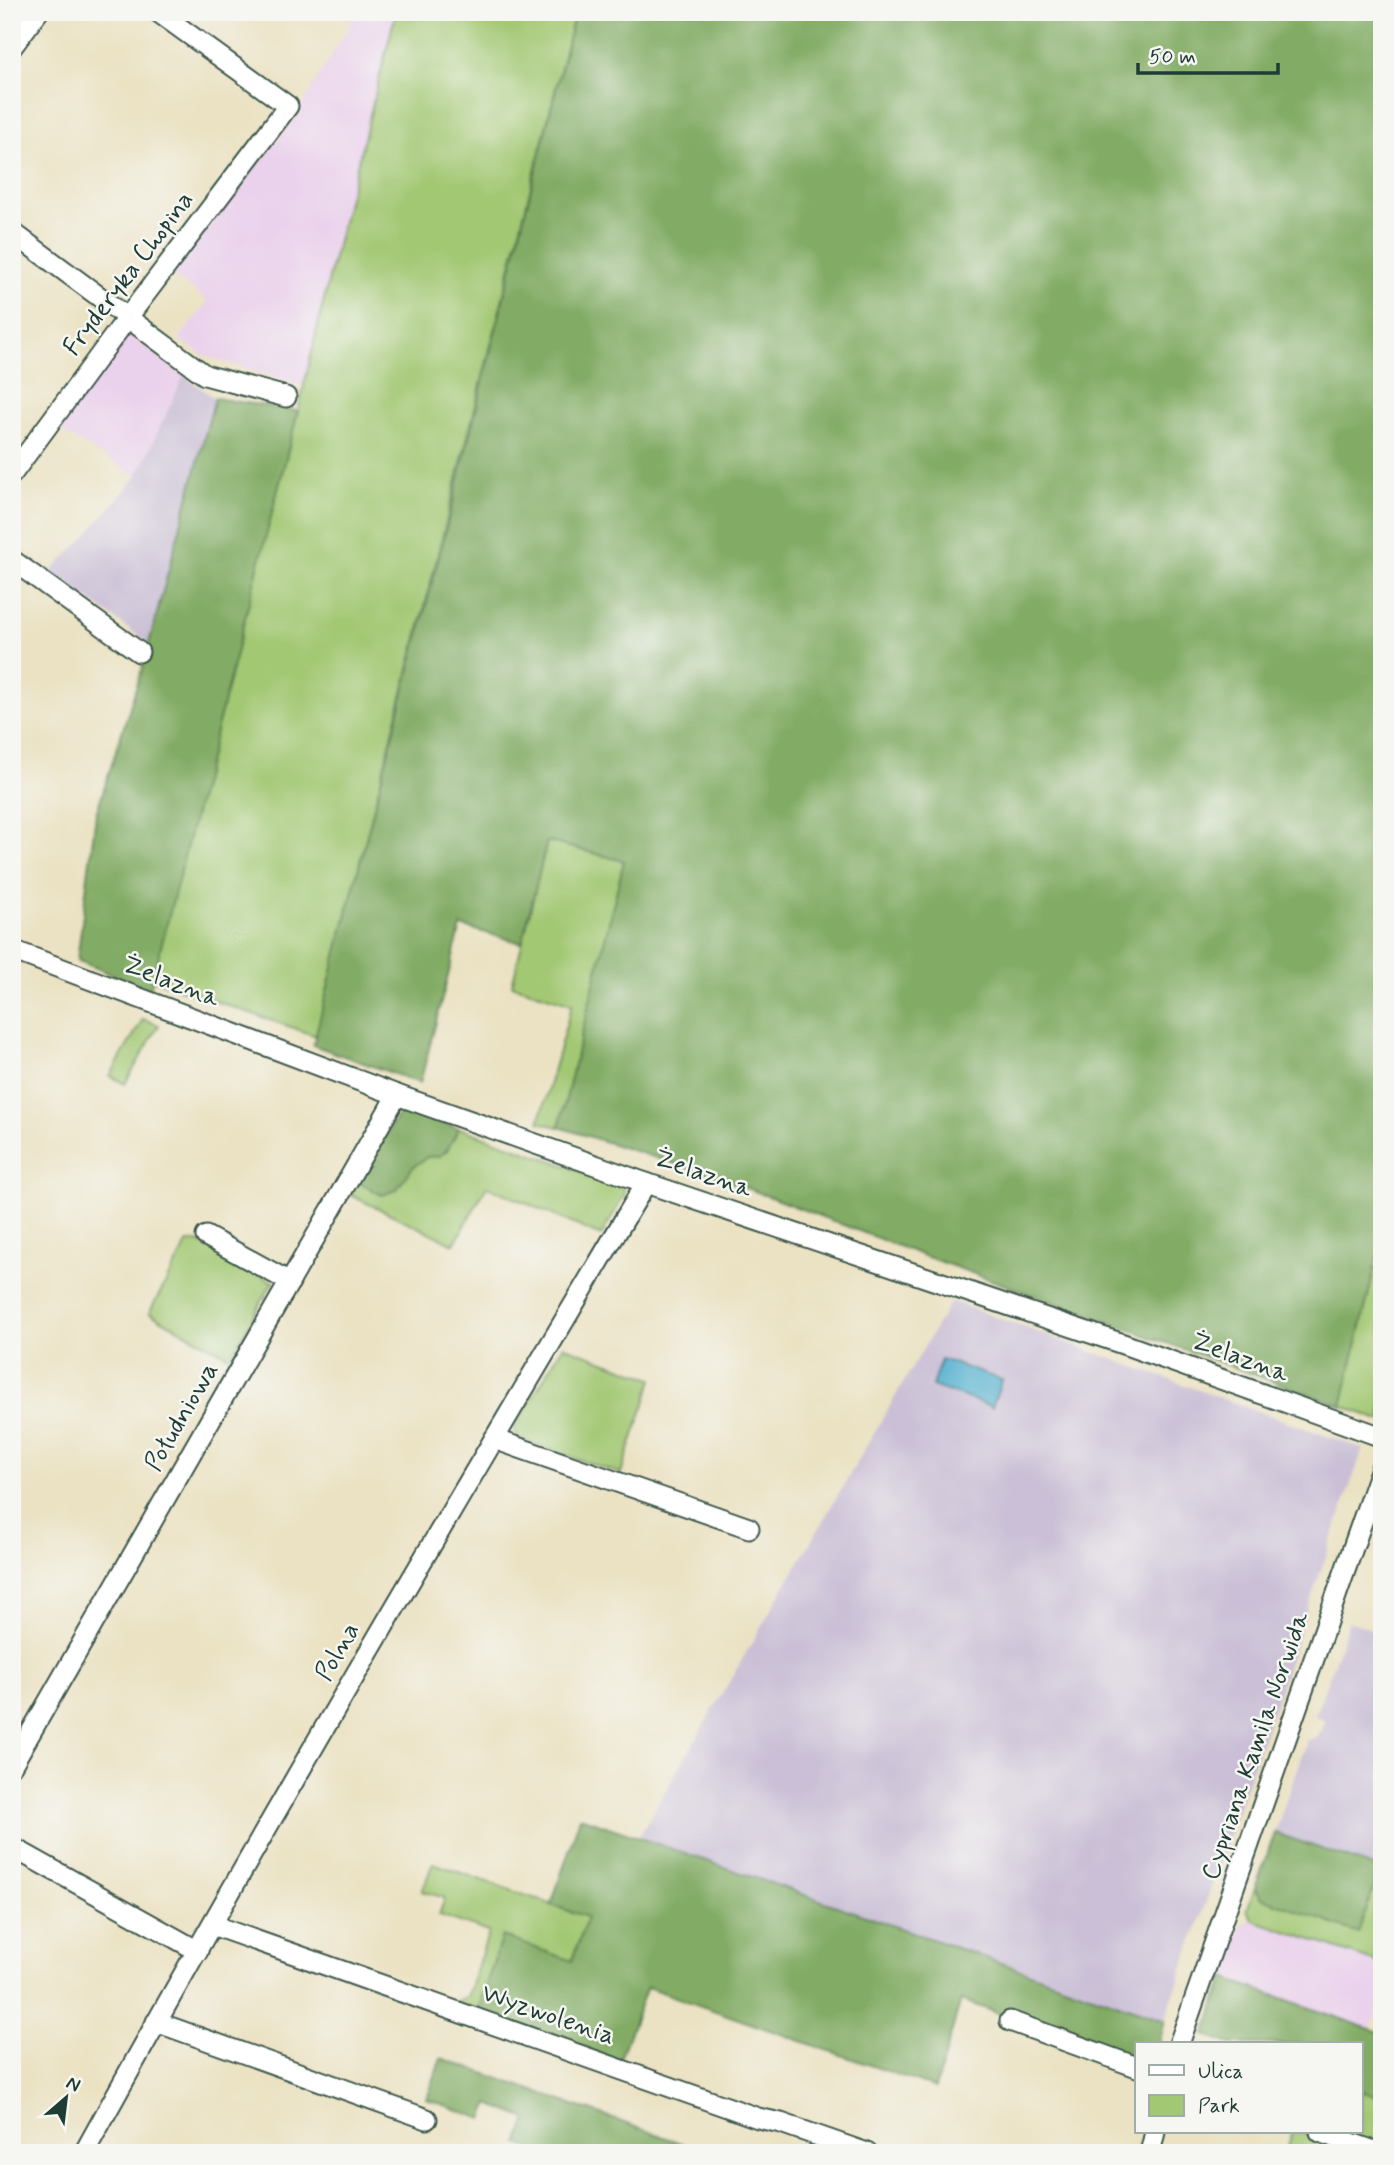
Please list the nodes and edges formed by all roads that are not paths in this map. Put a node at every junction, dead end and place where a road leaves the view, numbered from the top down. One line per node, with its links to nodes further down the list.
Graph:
1 (38, 12): 3 (street)
2 (158, 12): 5 (street, Fryderyka Chopina)
3 (12, 47)
4 (12, 232): 5 (street)
5 (128, 317): 6 (street); 7 (street, Fryderyka Chopina)
6 (286, 397)
7 (12, 474)
8 (12, 559): 9 (street)
9 (139, 652)
10 (12, 950): 11 (street, Żelazna)
11 (397, 1095): 12 (street, Żelazna); 14 (street, Południowa)
12 (646, 1183): 15 (street, Żelazna); 16 (street, Polna)
13 (205, 1236): 14 (street)
14 (290, 1282): 19 (street, Południowa)
15 (1382, 1437)
16 (494, 1438): 18 (street); 21 (street, Polna)
17 (1382, 1465): 25 (street, Cypriana Kamila Norwida)
18 (749, 1528)
19 (12, 1765)
20 (12, 1847): 22 (street)
21 (212, 1925): 22 (street, Polna); 31 (street, Wyzwolenia)
22 (198, 1951): 24 (street, Polna)
23 (1010, 2021): 26 (street)
24 (156, 2022): 27 (street); 30 (street, Polna)
25 (1180, 2042)
26 (1135, 2066)
27 (426, 2119)
28 (1155, 2134): 32 (street)
29 (1326, 2134): 33 (street)
30 (84, 2153)
31 (867, 2153)
32 (1150, 2153)
33 (1380, 2153)

